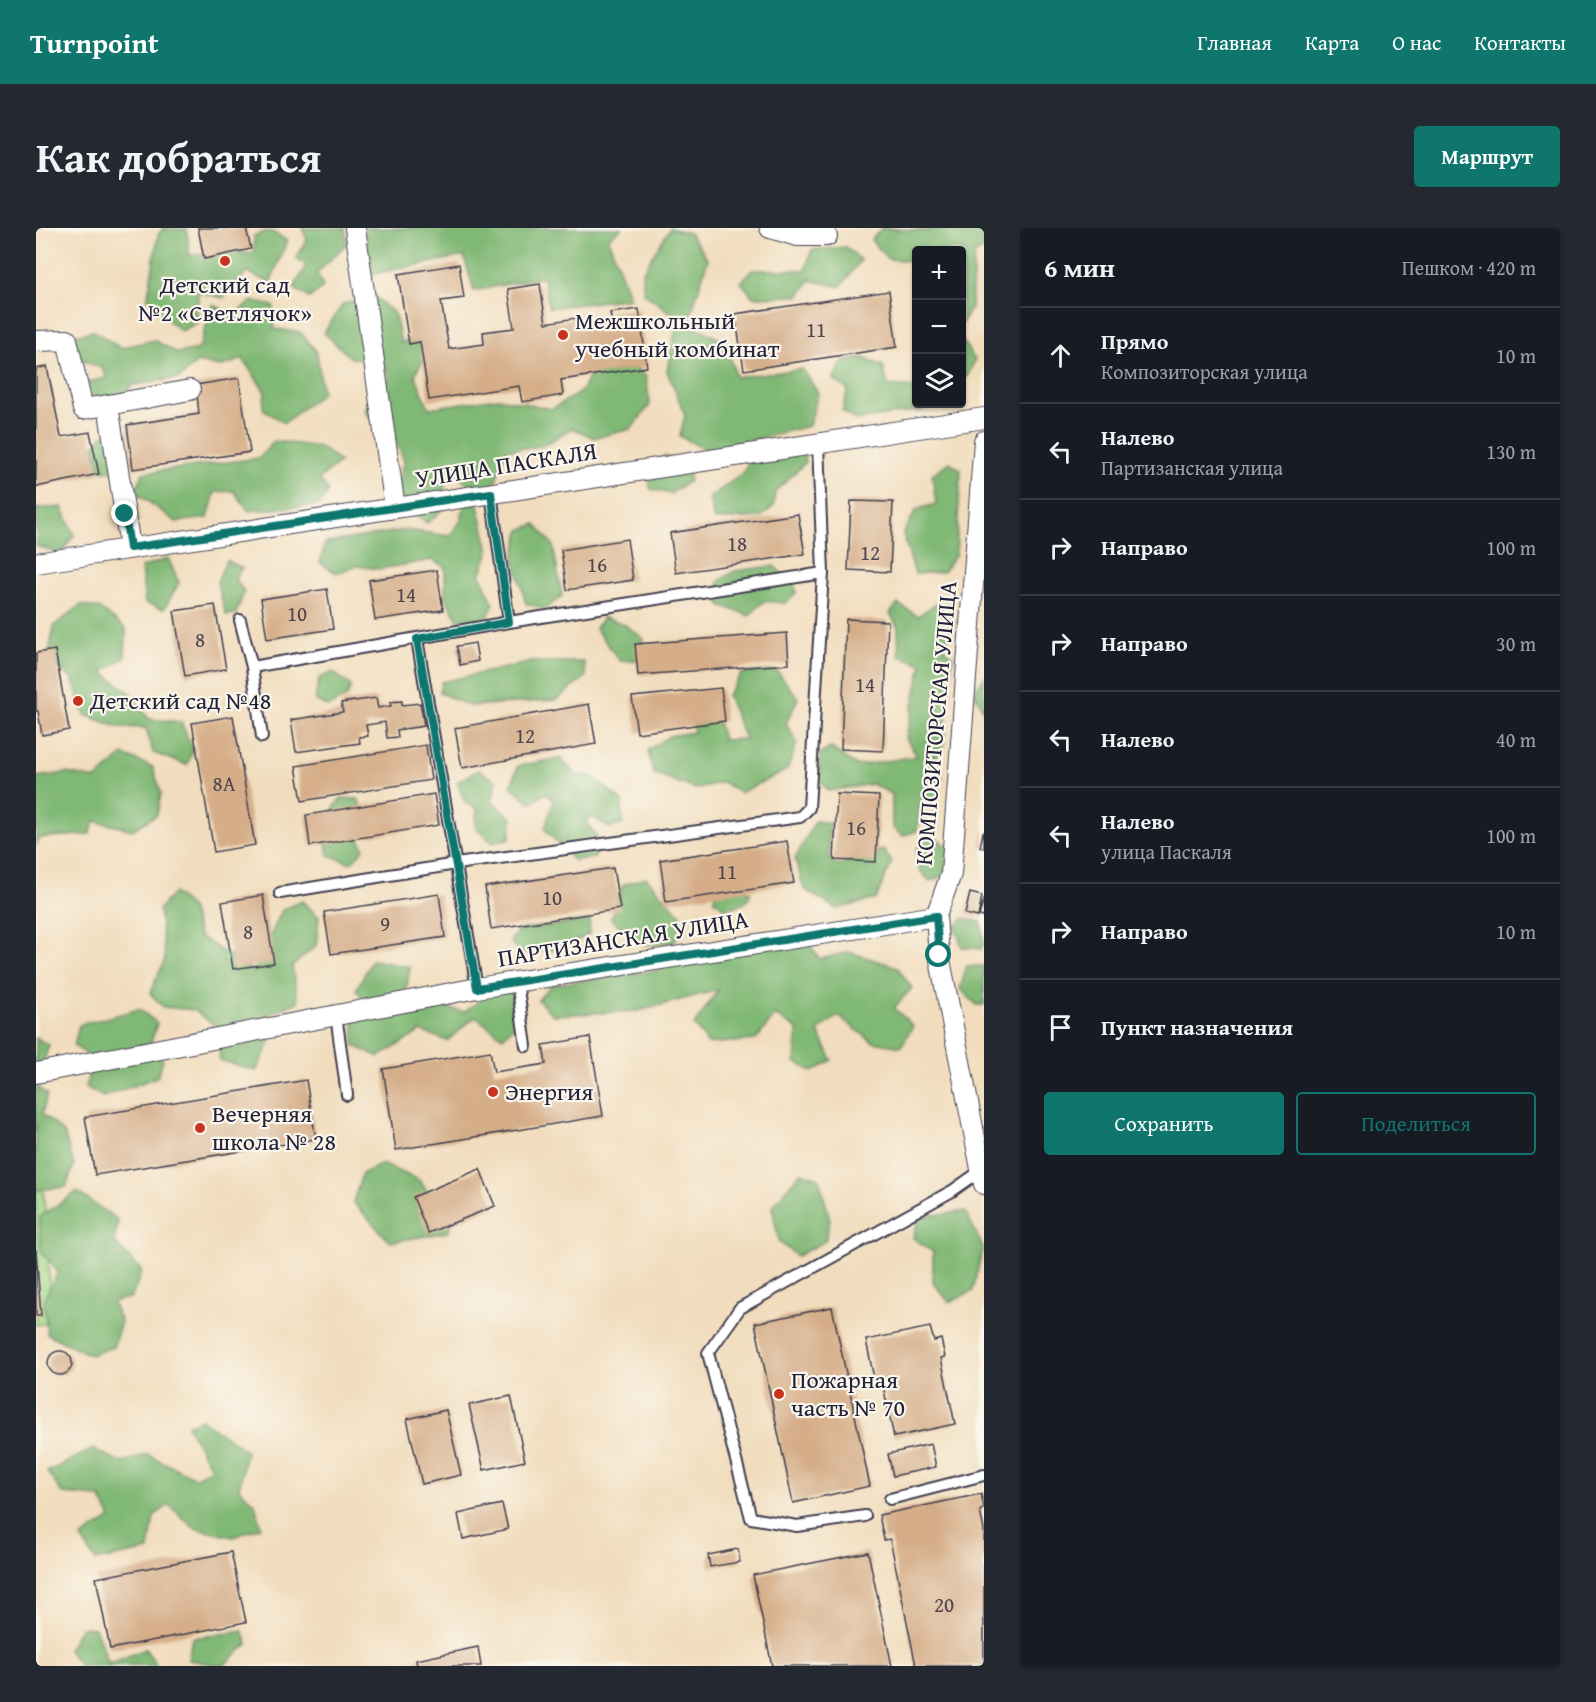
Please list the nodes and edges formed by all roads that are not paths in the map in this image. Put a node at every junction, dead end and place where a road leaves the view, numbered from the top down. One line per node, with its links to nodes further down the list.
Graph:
1 (355, 228): 11 (street)
2 (770, 228): 3 (street)
3 (827, 236)
4 (36, 341): 6 (street)
5 (190, 390): 6 (street)
6 (108, 405): 12 (street)
7 (984, 418): 9 (street, УЛИЦА ПАСКАЛЯ)
8 (984, 441): 22 (street, КОМПОЗИТОРСКАЯ УЛИЦА)
9 (818, 443): 10 (street, УЛИЦА ПАСКАЛЯ); 14 (lane)
10 (491, 493): 11 (street, УЛИЦА ПАСКАЛЯ); 16 (lane)
11 (395, 508): 12 (street, УЛИЦА ПАСКАЛЯ)
12 (130, 548): 13 (street, УЛИЦА ПАСКАЛЯ)
13 (36, 563)
14 (823, 573): 16 (lane); 20 (lane)
15 (240, 620): 18 (lane)
16 (509, 622): 17 (lane)
17 (417, 639): 18 (lane); 20 (lane)
18 (252, 667): 19 (lane)
19 (262, 737)
20 (456, 864): 21 (lane); 24 (lane)
21 (280, 893)
22 (936, 916): 23 (street, ПАРТИЗАНСКАЯ УЛИЦА); 29 (street, КОМПОЗИТОРСКАЯ УЛИЦА)
23 (517, 982): 24 (street, ПАРТИЗАНСКАЯ УЛИЦА); 26 (lane)
24 (477, 988): 25 (street, ПАРТИЗАНСКАЯ УЛИЦА)
25 (336, 1016): 27 (street, ПАРТИЗАНСКАЯ УЛИЦА); 28 (lane)
26 (526, 1046)
27 (36, 1073)
28 (347, 1095)
29 (983, 1177): 32 (lane)
30 (984, 1475): 31 (lane)
31 (890, 1499)
32 (865, 1516)

